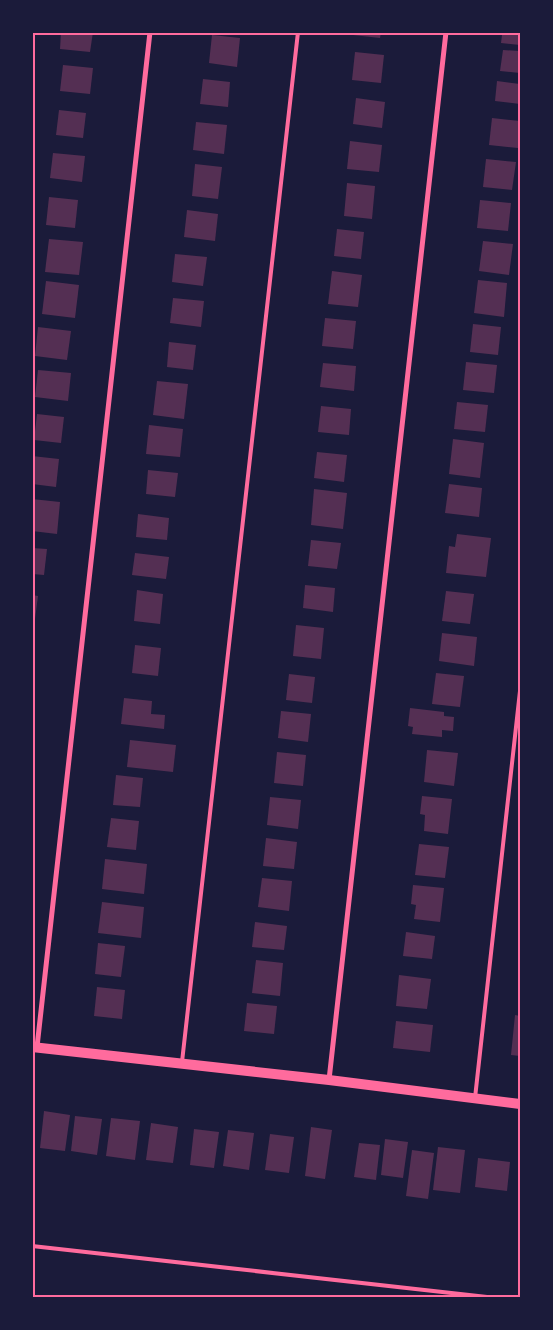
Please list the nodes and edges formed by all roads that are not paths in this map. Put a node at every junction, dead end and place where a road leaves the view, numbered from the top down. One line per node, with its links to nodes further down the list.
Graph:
1 (150, 32): 5 (street)
2 (298, 32): 6 (lane)
3 (446, 32): 7 (street)
4 (520, 691): 8 (lane)
5 (35, 1048): 6 (main road)
6 (182, 1064): 7 (main road)
7 (329, 1080): 8 (main road)
8 (475, 1098): 9 (main road)
9 (520, 1104)
10 (32, 1246): 11 (lane)
11 (496, 1298)

